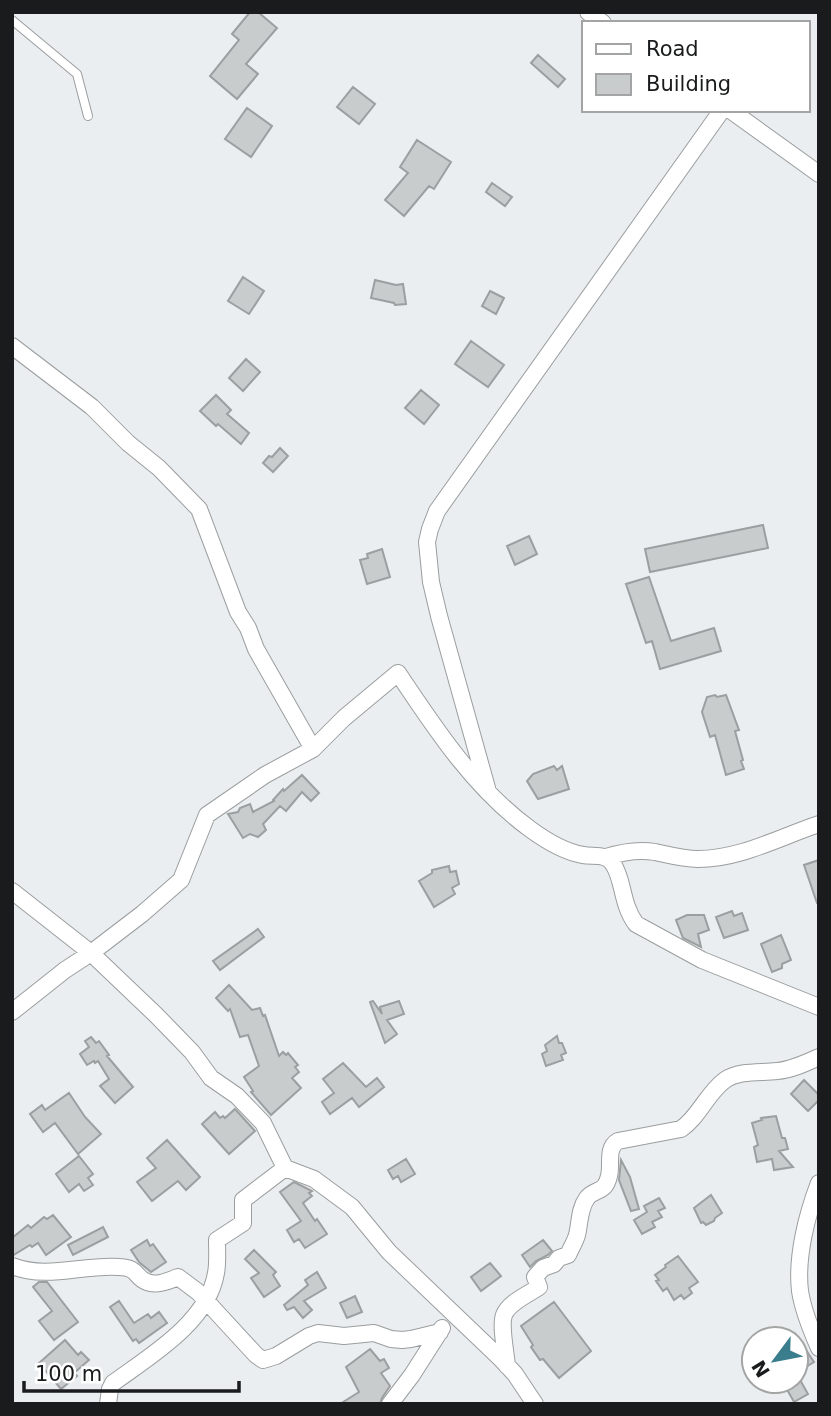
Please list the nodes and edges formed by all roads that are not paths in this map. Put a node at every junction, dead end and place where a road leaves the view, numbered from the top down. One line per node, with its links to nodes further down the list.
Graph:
1 (12, 20): 4 (lane)
2 (721, 112): 8 (street)
3 (733, 112): 5 (street)
4 (88, 116)
5 (819, 174)
6 (12, 346): 7 (street)
7 (313, 749): 8 (street); 12 (street)
8 (488, 793): 10 (street)
9 (819, 824): 10 (street)
10 (606, 857): 13 (street)
11 (12, 891): 12 (street)
12 (91, 953): 14 (street); 16 (street)
13 (819, 1007)
14 (12, 1012)
15 (819, 1057): 23 (street)
16 (285, 1168): 19 (street); 20 (street)
17 (819, 1183): 22 (street)
18 (12, 1266): 19 (street)
19 (207, 1301): 21 (street); 24 (street)
20 (453, 1314): 21 (street); 23 (street)
21 (440, 1332): 25 (street)
22 (819, 1348)
23 (508, 1366): 26 (street)
24 (108, 1404)
25 (390, 1404)
26 (535, 1404)

